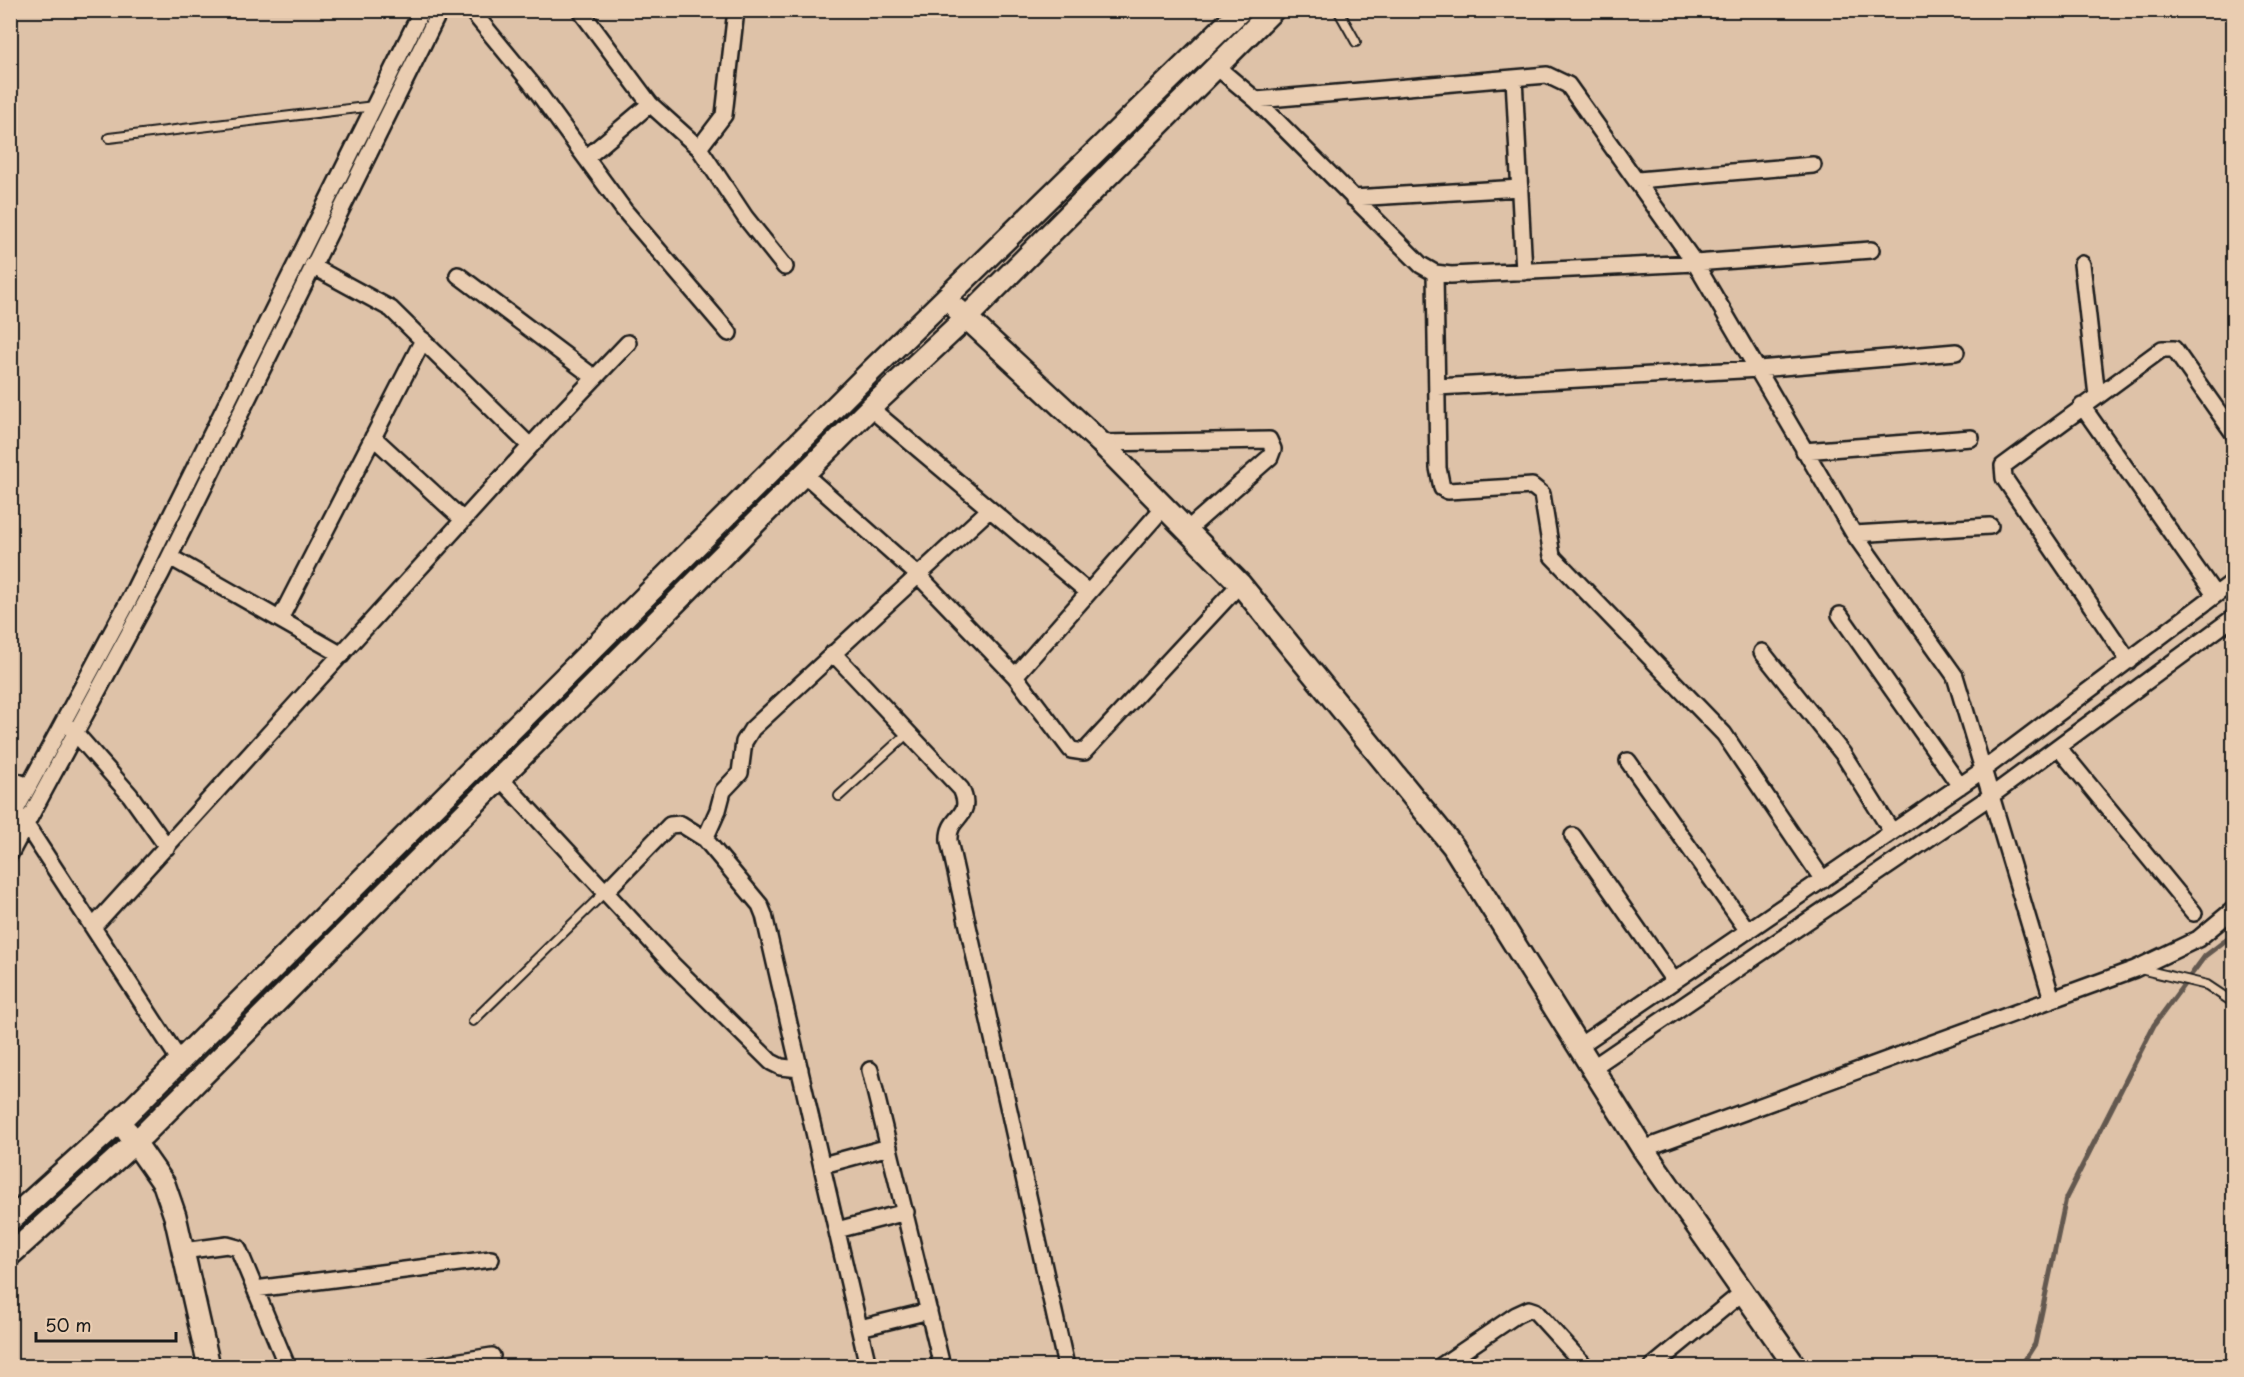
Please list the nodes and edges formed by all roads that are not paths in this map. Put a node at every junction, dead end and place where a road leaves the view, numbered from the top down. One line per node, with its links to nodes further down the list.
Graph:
1 (422, 10): 14 (street)
2 (440, 10): 25 (street)
3 (579, 10): 13 (street)
4 (736, 10): 16 (street)
5 (1241, 10): 30 (main road)
6 (1274, 10): 10 (main road)
7 (1338, 10): 9 (lane)
8 (474, 12): 17 (street)
9 (1356, 42)
10 (1218, 68): 12 (street); 31 (main road)
11 (1514, 78): 12 (street); 19 (street); 20 (street)
12 (1256, 100): 21 (street)
13 (650, 104): 16 (street); 17 (street)
14 (374, 106): 15 (lane); 71 (street)
15 (109, 138)
16 (699, 148): 26 (street)
17 (586, 158): 32 (street)
18 (1813, 165): 19 (street)
19 (1638, 180): 23 (street)
20 (1520, 188): 21 (street); 27 (street)
21 (1353, 198): 28 (street)
22 (1871, 250): 23 (street)
23 (1695, 263): 27 (street); 36 (street)
24 (2082, 264): 39 (street)
25 (312, 266): 33 (street); 55 (street)
26 (785, 267)
27 (1524, 272): 28 (street)
28 (1435, 273): 38 (street)
29 (458, 275): 37 (street)
30 (946, 299): 31 (main road); 104 (main road)
31 (967, 317): 41 (main road); 45 (main road)
32 (729, 333)
33 (423, 340): 43 (street); 46 (street)
34 (628, 343): 37 (street)
35 (1956, 352): 36 (street)
36 (1759, 369): 38 (street); 47 (street)
37 (595, 378): 46 (street)
38 (1437, 387): 90 (street)
39 (2097, 396): 40 (street); 42 (street)
40 (2082, 406): 60 (street); 69 (street)
41 (870, 408): 48 (main road); 50 (street)
42 (2234, 434)
43 (373, 437): 51 (street); 63 (street)
44 (1971, 438): 47 (street)
45 (1101, 443): 49 (main road); 53 (street)
46 (530, 446): 51 (street)
47 (1804, 451): 54 (street)
48 (804, 474): 56 (street); 77 (main road)
49 (1164, 507): 53 (main road); 59 (street)
50 (990, 509): 56 (street); 59 (street)
51 (463, 520): 68 (street)
52 (1990, 526): 54 (street)
53 (1187, 530): 58 (main road)
54 (1854, 534): 76 (street)
55 (170, 557): 63 (street); 73 (street)
56 (919, 576): 67 (street); 70 (street)
57 (2234, 581): 60 (street)
58 (1240, 584): 70 (street); 103 (main road)
59 (1088, 592): 70 (street)
60 (2215, 596): 64 (street)
61 (1840, 615): 80 (street)
62 (2234, 617): 66 (street)
63 (280, 619): 68 (street)
64 (2168, 631): 66 (street); 69 (street)
65 (1762, 652): 85 (street)
66 (2186, 652): 74 (street)
67 (833, 653): 72 (street); 87 (street)
68 (342, 655): 88 (street)
69 (2129, 661): 76 (street)
70 (1015, 676)
71 (65, 720): 73 (street); 79 (street)
72 (908, 733): 81 (lane); 129 (street)
73 (75, 734): 84 (street); 88 (street)
74 (2058, 747): 82 (street); 94 (street)
75 (1629, 761): 96 (street)
76 (1983, 770): 80 (street); 82 (street)
77 (500, 778): 91 (street); 110 (main road)
78 (10, 779): 79 (street)
79 (29, 786): 83 (street)
80 (1960, 786): 85 (street)
81 (839, 796)
82 (1990, 796): 97 (street); 100 (street)
83 (14, 815): 84 (street)
84 (26, 825): 89 (street); 95 (street)
85 (1892, 832): 90 (street)
86 (1574, 836): 99 (street)
87 (705, 839): 91 (street); 106 (street)
88 (166, 847): 95 (street)
89 (10, 854)
90 (1823, 880): 93 (street)
91 (606, 891): 102 (lane); 106 (street)
92 (2234, 909): 98 (street)
93 (1778, 910): 96 (street); 97 (street)
94 (2194, 912)
95 (93, 927): 104 (street)
96 (1748, 931): 99 (street)
97 (1792, 932): 105 (street)
98 (2135, 969): 100 (street); 101 (lane)
99 (1674, 981): 103 (street)
100 (2052, 999): 109 (street)
101 (2234, 1003)
102 (473, 1021)
103 (1579, 1046): 105 (main road)
104 (180, 1061): 108 (main road)
105 (1592, 1068): 109 (main road)
106 (800, 1069): 112 (street)
107 (870, 1070): 111 (street)
108 (120, 1120): 110 (main road); 114 (main road)
109 (1636, 1137): 120 (main road)
110 (135, 1143): 116 (main road); 117 (main road)
111 (889, 1146): 112 (street); 113 (street)
112 (823, 1165): 115 (street)
113 (906, 1212): 115 (street); 121 (street)
114 (10, 1220)
115 (837, 1230): 122 (street)
116 (183, 1251): 119 (street); 124 (main road)
117 (10, 1255)
118 (491, 1259): 119 (street)
119 (255, 1289): 125 (street)
120 (1743, 1292): 132 (street); 133 (main road)
121 (929, 1311): 122 (street); 128 (street)
122 (860, 1328): 127 (street)
123 (492, 1356): 126 (street)
124 (208, 1366)
125 (287, 1366)
126 (430, 1366)
127 (868, 1366)
128 (942, 1366)
129 (1065, 1366)
130 (1441, 1366): 131 (street)
131 (1585, 1366)
132 (1653, 1366)
133 (1795, 1366)

